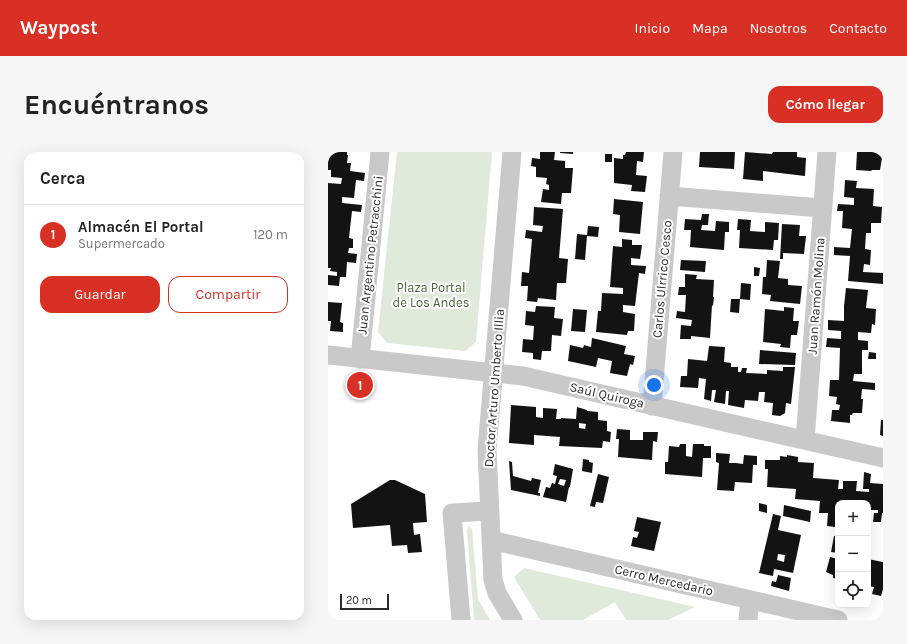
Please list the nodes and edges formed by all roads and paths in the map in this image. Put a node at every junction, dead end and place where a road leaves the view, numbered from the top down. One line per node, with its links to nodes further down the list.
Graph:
1 (380, 152): 8 (street, Juan Argentino Petracchini)
2 (512, 152): 9 (street, Doctor Arturo Umberto Illia)
3 (673, 152): 5 (street, Carlos Ulrrico Cesco)
4 (827, 152): 6 (street, Juan Ramón Molina)
5 (670, 196): 6 (street); 10 (street, Carlos Ulrrico Cesco)
6 (822, 208): 11 (street, Juan Ramón Molina)
7 (328, 355): 8 (street, Saúl Quiroga)
8 (360, 359): 9 (street, Saúl Quiroga)
9 (494, 373): 10 (street, Saúl Quiroga); 13 (street, Doctor Arturo Umberto Illia)
10 (652, 406): 11 (street, Saúl Quiroga)
11 (805, 440): 12 (street, Saúl Quiroga)
12 (883, 458)
13 (489, 511): 14 (street, Doctor Arturo Umberto Illia); 16 (street)
14 (491, 540): 15 (street, Cerro Mercedario); 17 (street, Doctor Arturo Umberto Illia)
15 (750, 600): 18 (street); 19 (street, Cerro Mercedario)
16 (461, 620)
17 (514, 620)
18 (748, 620)
19 (838, 620)

